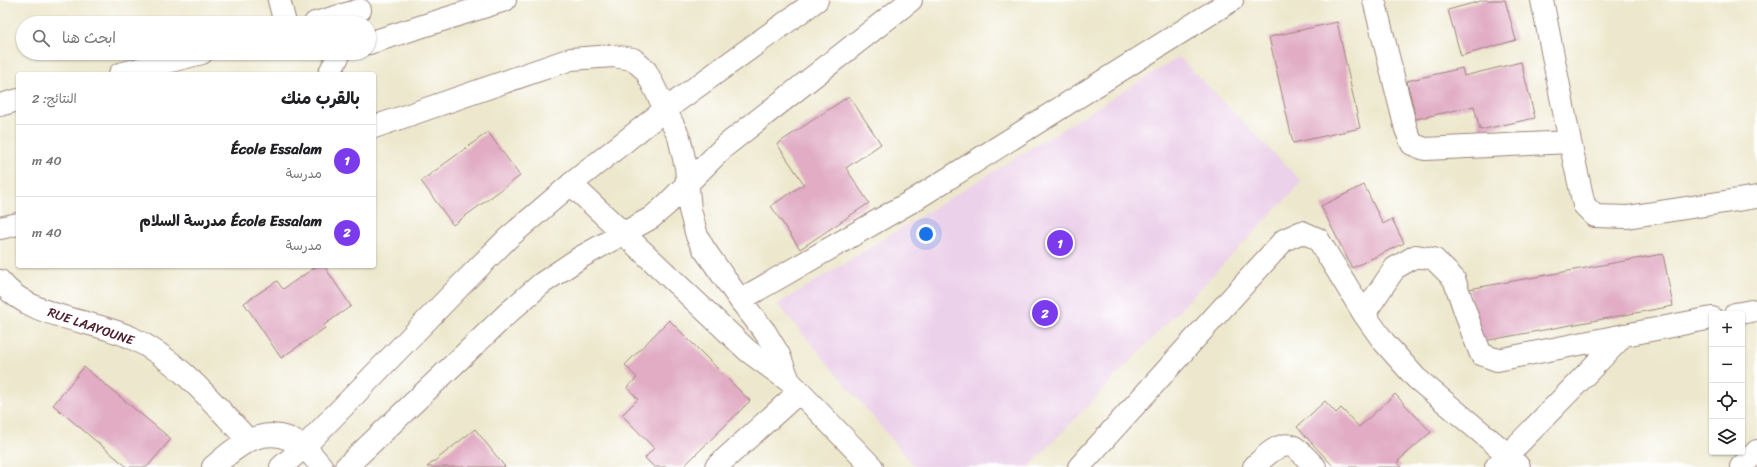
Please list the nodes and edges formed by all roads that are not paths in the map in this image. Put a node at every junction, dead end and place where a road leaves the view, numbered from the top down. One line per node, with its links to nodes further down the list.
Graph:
1 (279, 0): 9 (street)
2 (817, 0): 18 (street)
3 (910, 0): 21 (street)
4 (1232, 0): 28 (street)
5 (1374, 0): 20 (street)
6 (1542, 0): 20 (street)
7 (498, 1): 11 (street)
8 (360, 11): 10 (street)
9 (283, 16)
10 (341, 16)
11 (376, 40)
12 (175, 60): 14 (street)
13 (336, 60): 15 (street)
14 (128, 72)
15 (330, 72)
16 (16, 101): 17 (street)
17 (0, 105)
18 (666, 109): 19 (street); 21 (street); 22 (street)
19 (376, 126)
20 (1570, 142): 23 (street)
21 (687, 183): 26 (street); 28 (street)
22 (571, 184): 26 (street); 36 (street)
23 (1757, 197)
24 (16, 224): 25 (street)
25 (0, 228)
26 (623, 234): 34 (street); 42 (street)
27 (0, 282): 35 (street, RUE LAAYOUNE)
28 (740, 300): 34 (street)
29 (1757, 310): 30 (street)
30 (1745, 312)
31 (1364, 314): 33 (street); 38 (street); 45 (street)
32 (1709, 319): 33 (street)
33 (1624, 335): 38 (street)
34 (794, 386): 43 (street); 44 (street)
35 (248, 440): 36 (street); 39 (street)
36 (304, 447): 40 (street); 41 (street)
37 (1757, 451): 48 (street)
38 (1507, 463)
39 (213, 467)
40 (281, 467)
41 (322, 467)
42 (346, 467)
43 (716, 467)
44 (872, 467)
45 (1079, 467)
46 (1254, 467): 47 (street)
47 (1315, 467)
48 (1741, 467)

